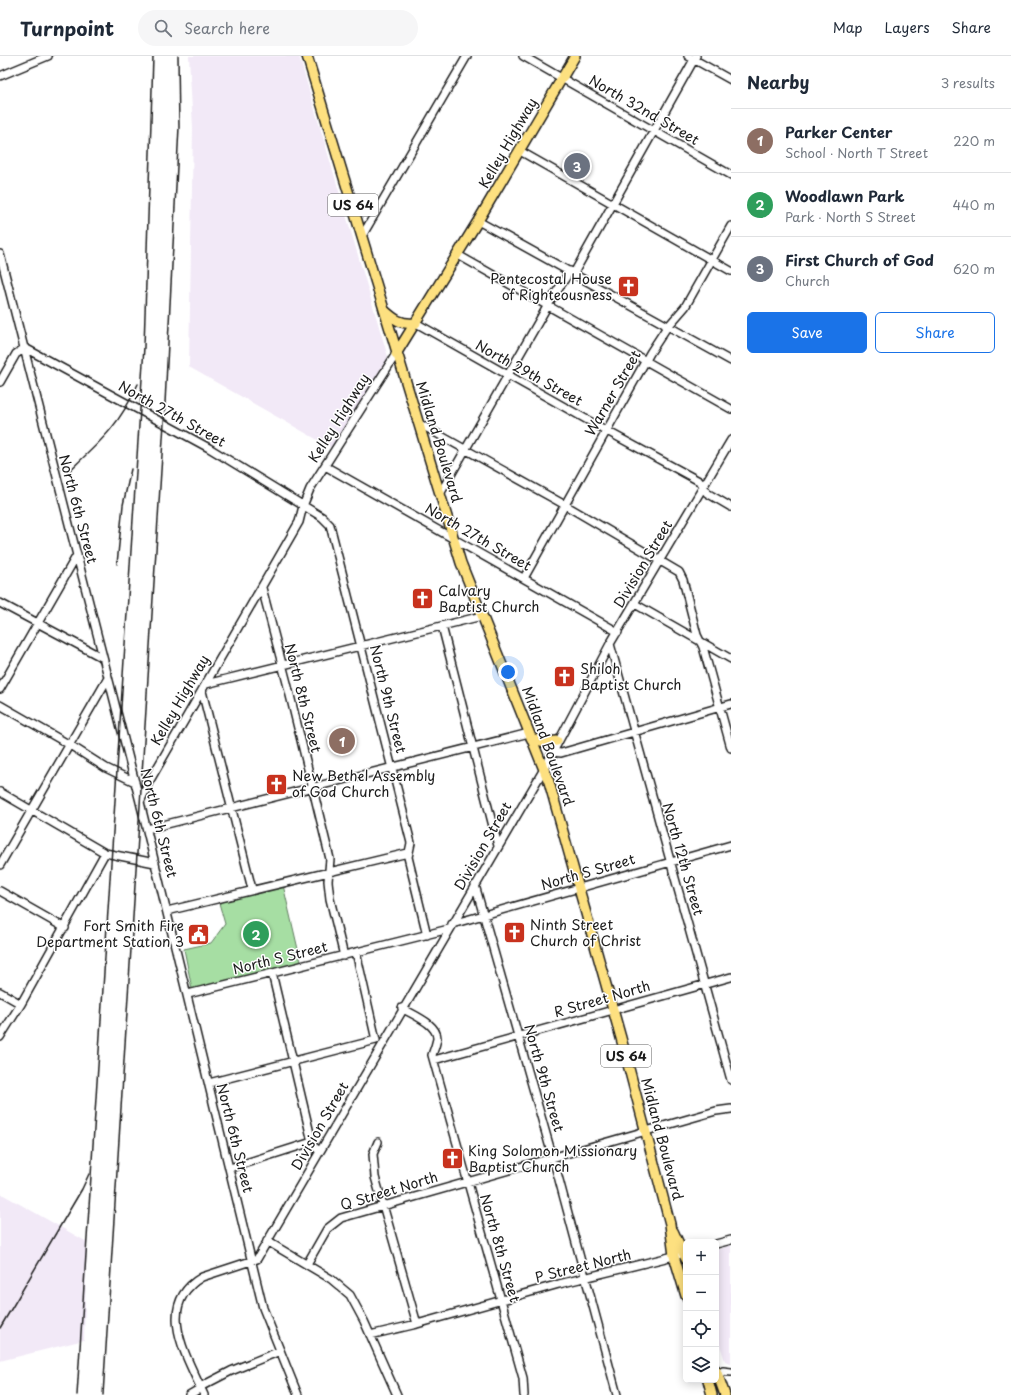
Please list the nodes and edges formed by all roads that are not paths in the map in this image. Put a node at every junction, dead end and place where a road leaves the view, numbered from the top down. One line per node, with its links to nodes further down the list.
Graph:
1 (48, 56): 7 (street)
2 (307, 56): 16 (main road, Midland Boulevard / US 64)
3 (467, 56): 16 (street)
4 (523, 56): 8 (street, North 32nd Street)
5 (575, 56): 8 (main road, Kelley Highway)
6 (693, 57): 9 (street); 10 (street)
7 (1, 73)
8 (562, 78): 10 (street, North 32nd Street); 11 (main road, Kelley Highway)
9 (731, 80)
10 (654, 132): 12 (street, North 32nd Street); 13 (street)
11 (520, 152): 13 (street); 14 (main road, Kelley Highway)
12 (731, 175)
13 (613, 204): 19 (street); 21 (street)
14 (478, 221): 18 (main road, Kelley Highway); 21 (street)
15 (731, 226): 19 (street, Warner Street)
16 (362, 236): 23 (main road, Midland Boulevard / US 64)
17 (0, 254): 26 (street, North 6th Street)
18 (458, 255): 22 (street); 24 (main road, Kelley Highway)
19 (712, 260): 20 (street); 25 (street, Warner Street)
20 (731, 271)
21 (572, 272): 22 (street); 25 (street)
22 (548, 305): 28 (street); 30 (street)
23 (383, 310): 24 (main road); 27 (main road, Midland Boulevard / US 64)
24 (416, 323): 27 (main road, Kelley Highway); 30 (street, North 29th Street)
25 (669, 326): 28 (street, Warner Street); 29 (street)
26 (25, 348): 31 (street); 40 (street, North 27th Street); 44 (street, North 6th Street)
27 (396, 354): 33 (main road, Midland Boulevard / US 64); 37 (street, Kelley Highway)
28 (646, 360): 32 (street); 34 (street, Warner Street)
29 (731, 361)
30 (507, 375): 34 (street, North 29th Street); 36 (street)
31 (0, 382)
32 (731, 409)
33 (418, 423): 36 (street); 39 (main road, Midland Boulevard / US 64)
34 (607, 431): 38 (street, North 29th Street); 41 (street, Warner Street)
35 (731, 440): 38 (street, Division Street)
36 (466, 450): 39 (street); 41 (street)
37 (325, 466): 40 (street, Kelley Highway); 43 (street, North 27th Street)
38 (704, 488): 42 (street, North 29th Street); 45 (street, Division Street)
39 (440, 494): 43 (main road, Midland Boulevard / US 64)
40 (303, 506): 47 (street, Kelley Highway); 56 (street, North 9th Street)
41 (565, 506): 45 (street); 46 (street, Warner Street)
42 (731, 507)
43 (454, 539): 46 (street, North 27th Street); 50 (main road, Midland Boulevard / US 64)
44 (77, 555): 51 (street); 57 (street, North 6th Street)
45 (661, 561): 49 (street, Division Street); 54 (street)
46 (524, 578): 53 (street, North 27th Street)
47 (262, 588): 59 (street, North 8th Street); 61 (street, Kelley Highway)
48 (0, 603): 51 (street)
49 (635, 604): 53 (street, Division Street); 54 (street)
50 (482, 616): 52 (street); 68 (main road, Midland Boulevard / US 64)
51 (37, 624): 57 (street); 62 (street)
52 (442, 626): 56 (street); 71 (street)
53 (618, 632): 55 (street, Division Street)
54 (700, 641): 58 (street); 66 (street)
55 (610, 644): 67 (street, North 12th Street); 69 (street, Division Street)
56 (362, 646): 59 (street); 74 (street, North 9th Street)
57 (103, 658): 60 (street, North 6th Street)
58 (731, 659)
59 (282, 666): 61 (street); 77 (street, North 8th Street)
60 (108, 678): 70 (street); 76 (street, North 6th Street)
61 (206, 684): 63 (street, Kelley Highway)
62 (0, 689)
63 (202, 691): 79 (street, Kelley Highway); 80 (street)
64 (731, 704): 66 (street)
65 (0, 705): 70 (street)
66 (720, 708): 67 (street); 72 (street)
67 (635, 732): 73 (street); 87 (street, North 12th Street)
68 (530, 735): 69 (main road); 71 (street); 75 (main road, Midland Boulevard / US 64)
69 (557, 741): 73 (street, Division Street)
70 (70, 745): 76 (street); 81 (street)
71 (473, 748): 74 (street); 84 (street)
72 (731, 748)
73 (552, 752): 75 (street, Division Street)
74 (392, 768): 77 (street); 86 (street, North 9th Street)
75 (544, 769): 84 (street, Division Street); 93 (main road, Midland Boulevard / US 64)
76 (135, 782): 79 (street, North 6th Street)
77 (312, 788): 80 (street); 90 (street, North 8th Street)
78 (0, 792): 81 (street)
79 (140, 802): 82 (street, North 6th Street)
80 (232, 808): 82 (street); 92 (street)
81 (32, 810): 85 (street); 89 (street)
82 (147, 829): 88 (street, North 6th Street)
83 (731, 845): 87 (street, North S Street)
84 (498, 846): 91 (street, Division Street)
85 (109, 854): 88 (street); 98 (street)
86 (408, 854): 90 (street); 99 (street, North 9th Street)
87 (670, 862): 93 (street, North S Street); 104 (street, North 12th Street)
88 (156, 864): 95 (street, North 6th Street)
89 (0, 865)
90 (328, 872): 92 (street); 101 (street, North 8th Street)
91 (475, 885): 96 (street, North 9th Street); 97 (street, Division Street)
92 (252, 890): 95 (street)
93 (579, 890): 96 (street, North S Street); 109 (main road, Midland Boulevard / US 64)
94 (0, 891): 98 (street)
95 (167, 911): 106 (street, North 6th Street)
96 (484, 915): 97 (street, North S Street); 110 (street, North 9th Street)
97 (451, 927): 99 (street, North S Street); 108 (street, Division Street)
98 (65, 928): 107 (street)
99 (427, 935): 100 (street, North S Street)
100 (356, 952): 101 (street, North S Street); 112 (street)
101 (344, 956): 102 (street, North S Street)
102 (272, 974): 106 (street, North S Street); 114 (street)
103 (731, 977): 104 (street, R Street North)
104 (705, 984): 109 (street, R Street North); 115 (street, North 12th Street)
105 (0, 992): 107 (street)
106 (188, 994): 116 (street, North 6th Street)
107 (21, 1004): 111 (street)
108 (402, 1008): 112 (street, Division Street); 113 (street, North 8th Street)
109 (612, 1010): 110 (street, R Street North); 118 (main road, Midland Boulevard / US 64)
110 (519, 1036): 113 (street, R Street North); 122 (street, North 9th Street)
111 (0, 1037)
112 (379, 1042): 114 (street); 121 (street, Division Street)
113 (434, 1060): 124 (street, North 8th Street)
114 (294, 1062): 116 (street); 119 (street)
115 (731, 1080)
116 (209, 1083): 123 (street, North 6th Street)
117 (731, 1109): 118 (street, Q Street North)
118 (646, 1131): 122 (street, Q Street North); 126 (main road, Midland Boulevard / US 64)
119 (312, 1142): 121 (street); 123 (street)
120 (378, 1142): 125 (street)
121 (320, 1150): 128 (street, Division Street)
122 (552, 1157): 124 (street, Q Street North); 135 (street, North 9th Street)
123 (230, 1168): 133 (street, North 6th Street)
124 (468, 1182): 125 (street, Q Street North); 137 (street, North 8th Street)
125 (383, 1206): 134 (street, Q Street North); 138 (street)
126 (670, 1224): 130 (main road, Midland Boulevard / US 64); 132 (main road, Midland Boulevard / US 64)
127 (731, 1240): 129 (street)
128 (267, 1241): 133 (street, Division Street); 134 (street)
129 (719, 1243)
130 (683, 1251)
131 (683, 1255): 132 (street, P Street North)
132 (674, 1256): 135 (street, P Street North); 136 (main road, Midland Boulevard / US 64)
133 (252, 1261): 140 (street, North 6th Street); 146 (street)
134 (307, 1264): 139 (street)
135 (585, 1279): 137 (street, P Street North); 152 (street, North 9th Street)
136 (683, 1286)
137 (501, 1301): 138 (street, P Street North); 151 (street, North 8th Street)
138 (417, 1324): 139 (street, P Street North)
139 (370, 1335): 150 (street)
140 (280, 1351): 146 (street); 149 (street, North 6th Street)
141 (731, 1372): 142 (street)
142 (719, 1374)
143 (719, 1382): 153 (main road)
144 (709, 1383): 147 (main road)
145 (714, 1383): 147 (street)
146 (202, 1390): 148 (street)
147 (711, 1394)
148 (189, 1395)
149 (298, 1395)
150 (397, 1395)
151 (524, 1395)
152 (617, 1395)
153 (725, 1395)

